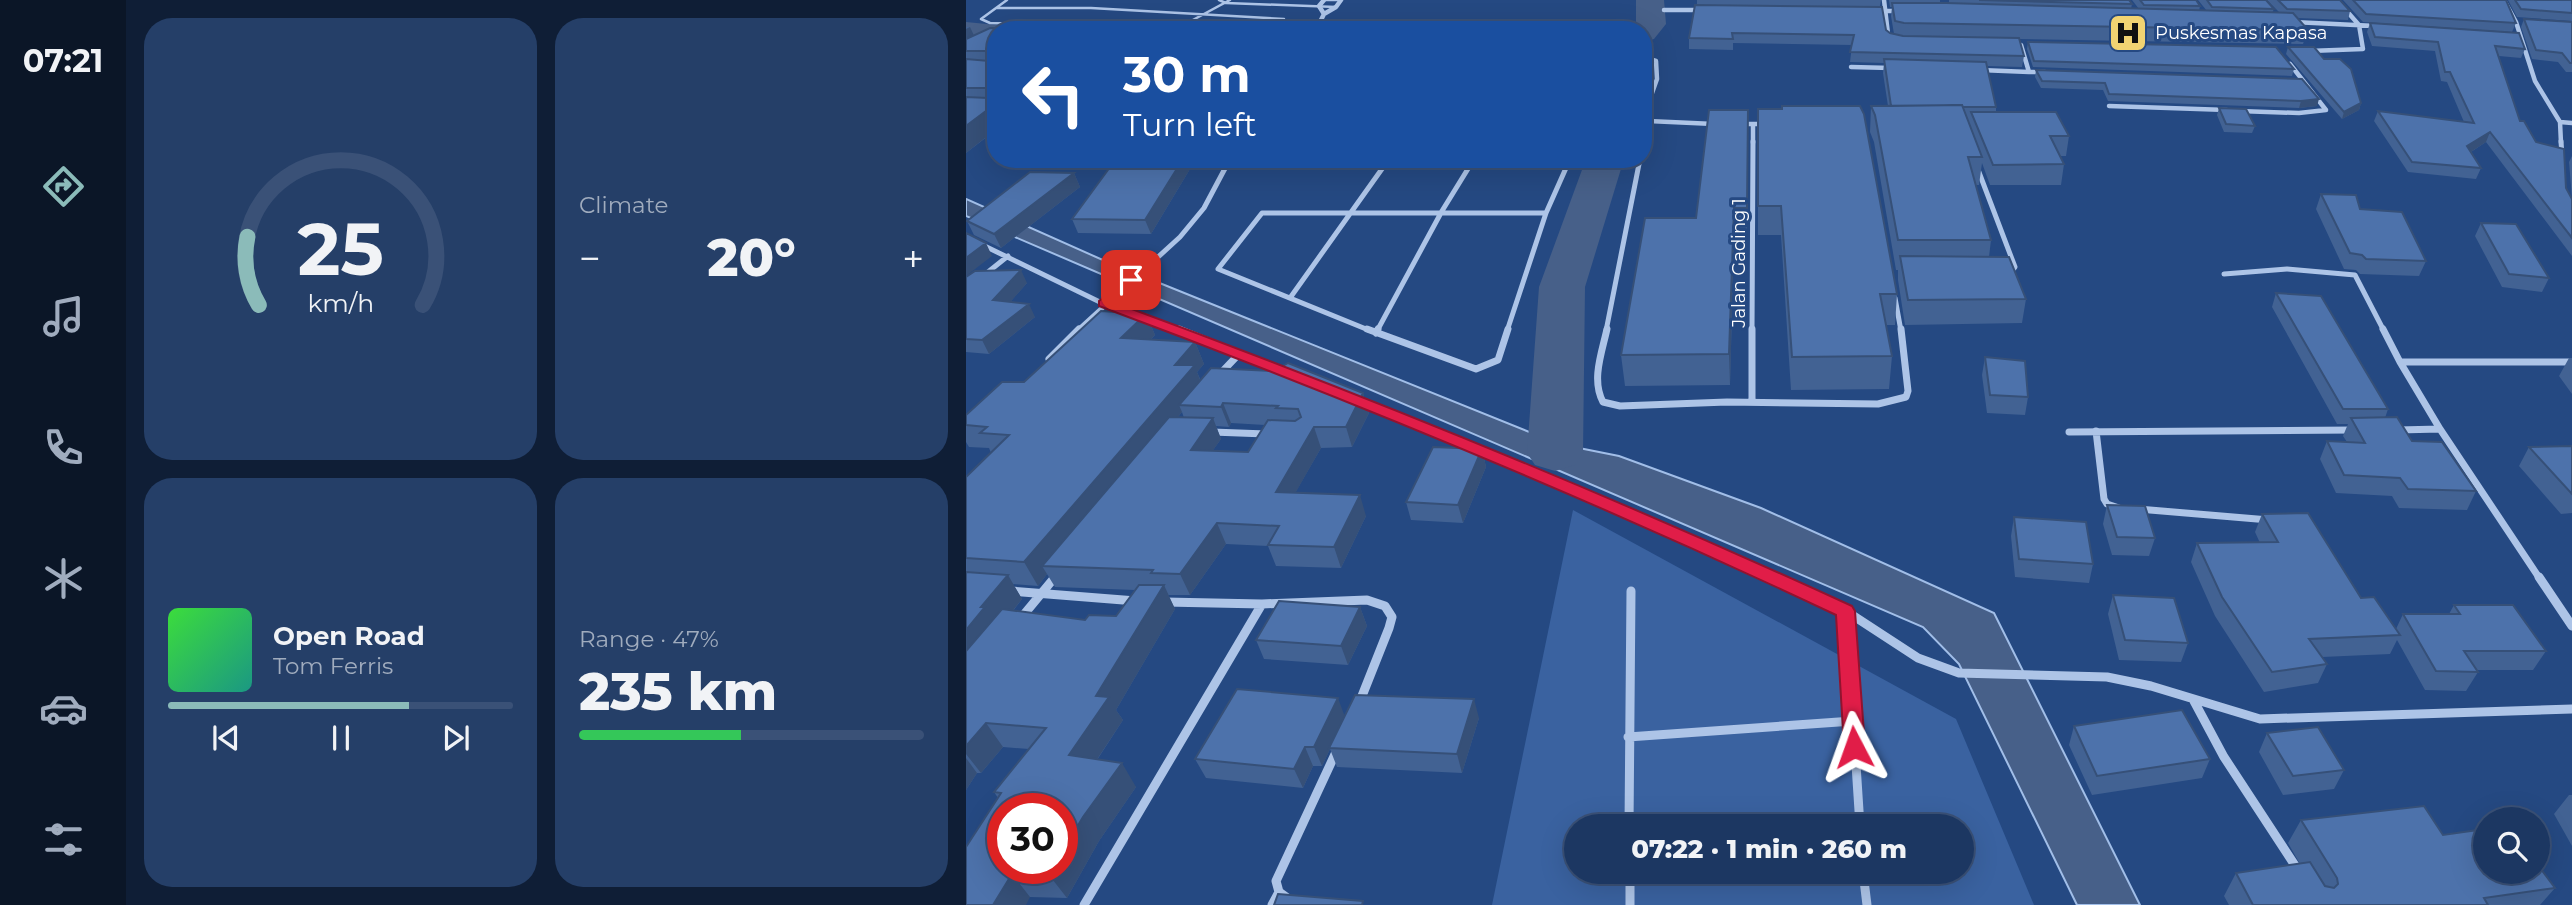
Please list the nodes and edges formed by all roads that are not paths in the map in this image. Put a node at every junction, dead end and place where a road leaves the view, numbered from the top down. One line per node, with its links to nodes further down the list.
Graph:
1 (1007, 0): 11 (lane)
2 (1219, 0): 8 (lane)
3 (1324, 0): 4 (lane); 9 (street)
4 (1341, 0): 10 (street)
5 (1884, 0): 15 (street)
6 (2337, 0): 24 (street)
7 (2504, 0): 27 (street)
8 (1228, 1): 9 (lane); 17 (lane)
9 (1319, 6): 10 (lane); 18 (street)
10 (1336, 7): 18 (street)
11 (997, 8): 17 (lane); 22 (lane)
12 (1664, 10): 13 (street)
13 (1704, 10)
14 (1872, 11): 15 (street)
15 (1886, 11): 16 (street); 28 (street)
16 (1910, 12)
17 (1210, 13): 19 (lane); 20 (lane)
18 (1324, 13): 21 (street)
19 (1193, 21)
20 (1284, 21)
21 (1321, 21)
22 (987, 22)
23 (2282, 22): 24 (street)
24 (2359, 25): 25 (street); 32 (street)
25 (2385, 27)
26 (2508, 37): 27 (street)
27 (2520, 37): 45 (street)
28 (1902, 42)
29 (2008, 45): 30 (street)
30 (2021, 45): 31 (street); 38 (street)
31 (2032, 46)
32 (2305, 51)
33 (1652, 59): 42 (street)
34 (2287, 61): 41 (street)
35 (1851, 67): 36 (street)
36 (1892, 68)
37 (1974, 70): 38 (street)
38 (2029, 72): 39 (street)
39 (2056, 73)
40 (2291, 81): 41 (street)
41 (2304, 81): 43 (street)
42 (1652, 96)
43 (2109, 106)
44 (1652, 121): 47 (street)
45 (2560, 122): 46 (street); 51 (street)
46 (2572, 123)
47 (1716, 124)
48 (1728, 124): 49 (street)
49 (1753, 124): 50 (street); 77 (street, Jalan Gading 1)
50 (1774, 124)
51 (2563, 165)
52 (1976, 166): 64 (street)
53 (1225, 168): 68 (street)
54 (1383, 168): 59 (street)
55 (1468, 168): 58 (street)
56 (1566, 168): 60 (street)
57 (1638, 168): 77 (street)
58 (1442, 211): 59 (street); 60 (street); 69 (street)
59 (1351, 212): 67 (street); 67 (street)
60 (1546, 213): 69 (street)
61 (966, 237): 62 (street)
62 (1008, 256): 65 (street); 68 (street)
63 (2224, 274): 72 (street)
64 (2002, 276)
65 (976, 281)
66 (1892, 286): 77 (street)
67 (1290, 298): 69 (street)
68 (1104, 304): 70 (street); 71 (street)
69 (1376, 333)
70 (1239, 354): 74 (street); 75 (street)
71 (1046, 362)
72 (2400, 362): 73 (street); 78 (street)
73 (2572, 362)
74 (1298, 378)
75 (1213, 383)
76 (1349, 398): 91 (street)
77 (1752, 402)
78 (2440, 429): 80 (street); 93 (street)
79 (2358, 430): 81 (street)
80 (2385, 430)
81 (2096, 431): 83 (street); 85 (street)
82 (1199, 432): 84 (street)
83 (2069, 432)
84 (1276, 434)
85 (2283, 521)
86 (1059, 572): 89 (street)
87 (1004, 590): 89 (street)
88 (1631, 591): 98 (street)
89 (1041, 594): 90 (street); 92 (street)
90 (1262, 604): 96 (street); 107 (street)
91 (1846, 611): 94 (street); 97 (street)
92 (1016, 624)
93 (2572, 626)
94 (2194, 701): 95 (street); 104 (street)
95 (2572, 709)
96 (1354, 713)
97 (1853, 721): 98 (street); 101 (street)
98 (1628, 737): 100 (street)
99 (1343, 738): 105 (street)
100 (1629, 814)
101 (1859, 814)
102 (1630, 884): 109 (street)
103 (1864, 884): 110 (street)
104 (2306, 884)
105 (1279, 892): 106 (street); 108 (street)
106 (1301, 902)
107 (1084, 905)
108 (1272, 905)
109 (1630, 905)
110 (1867, 905)

